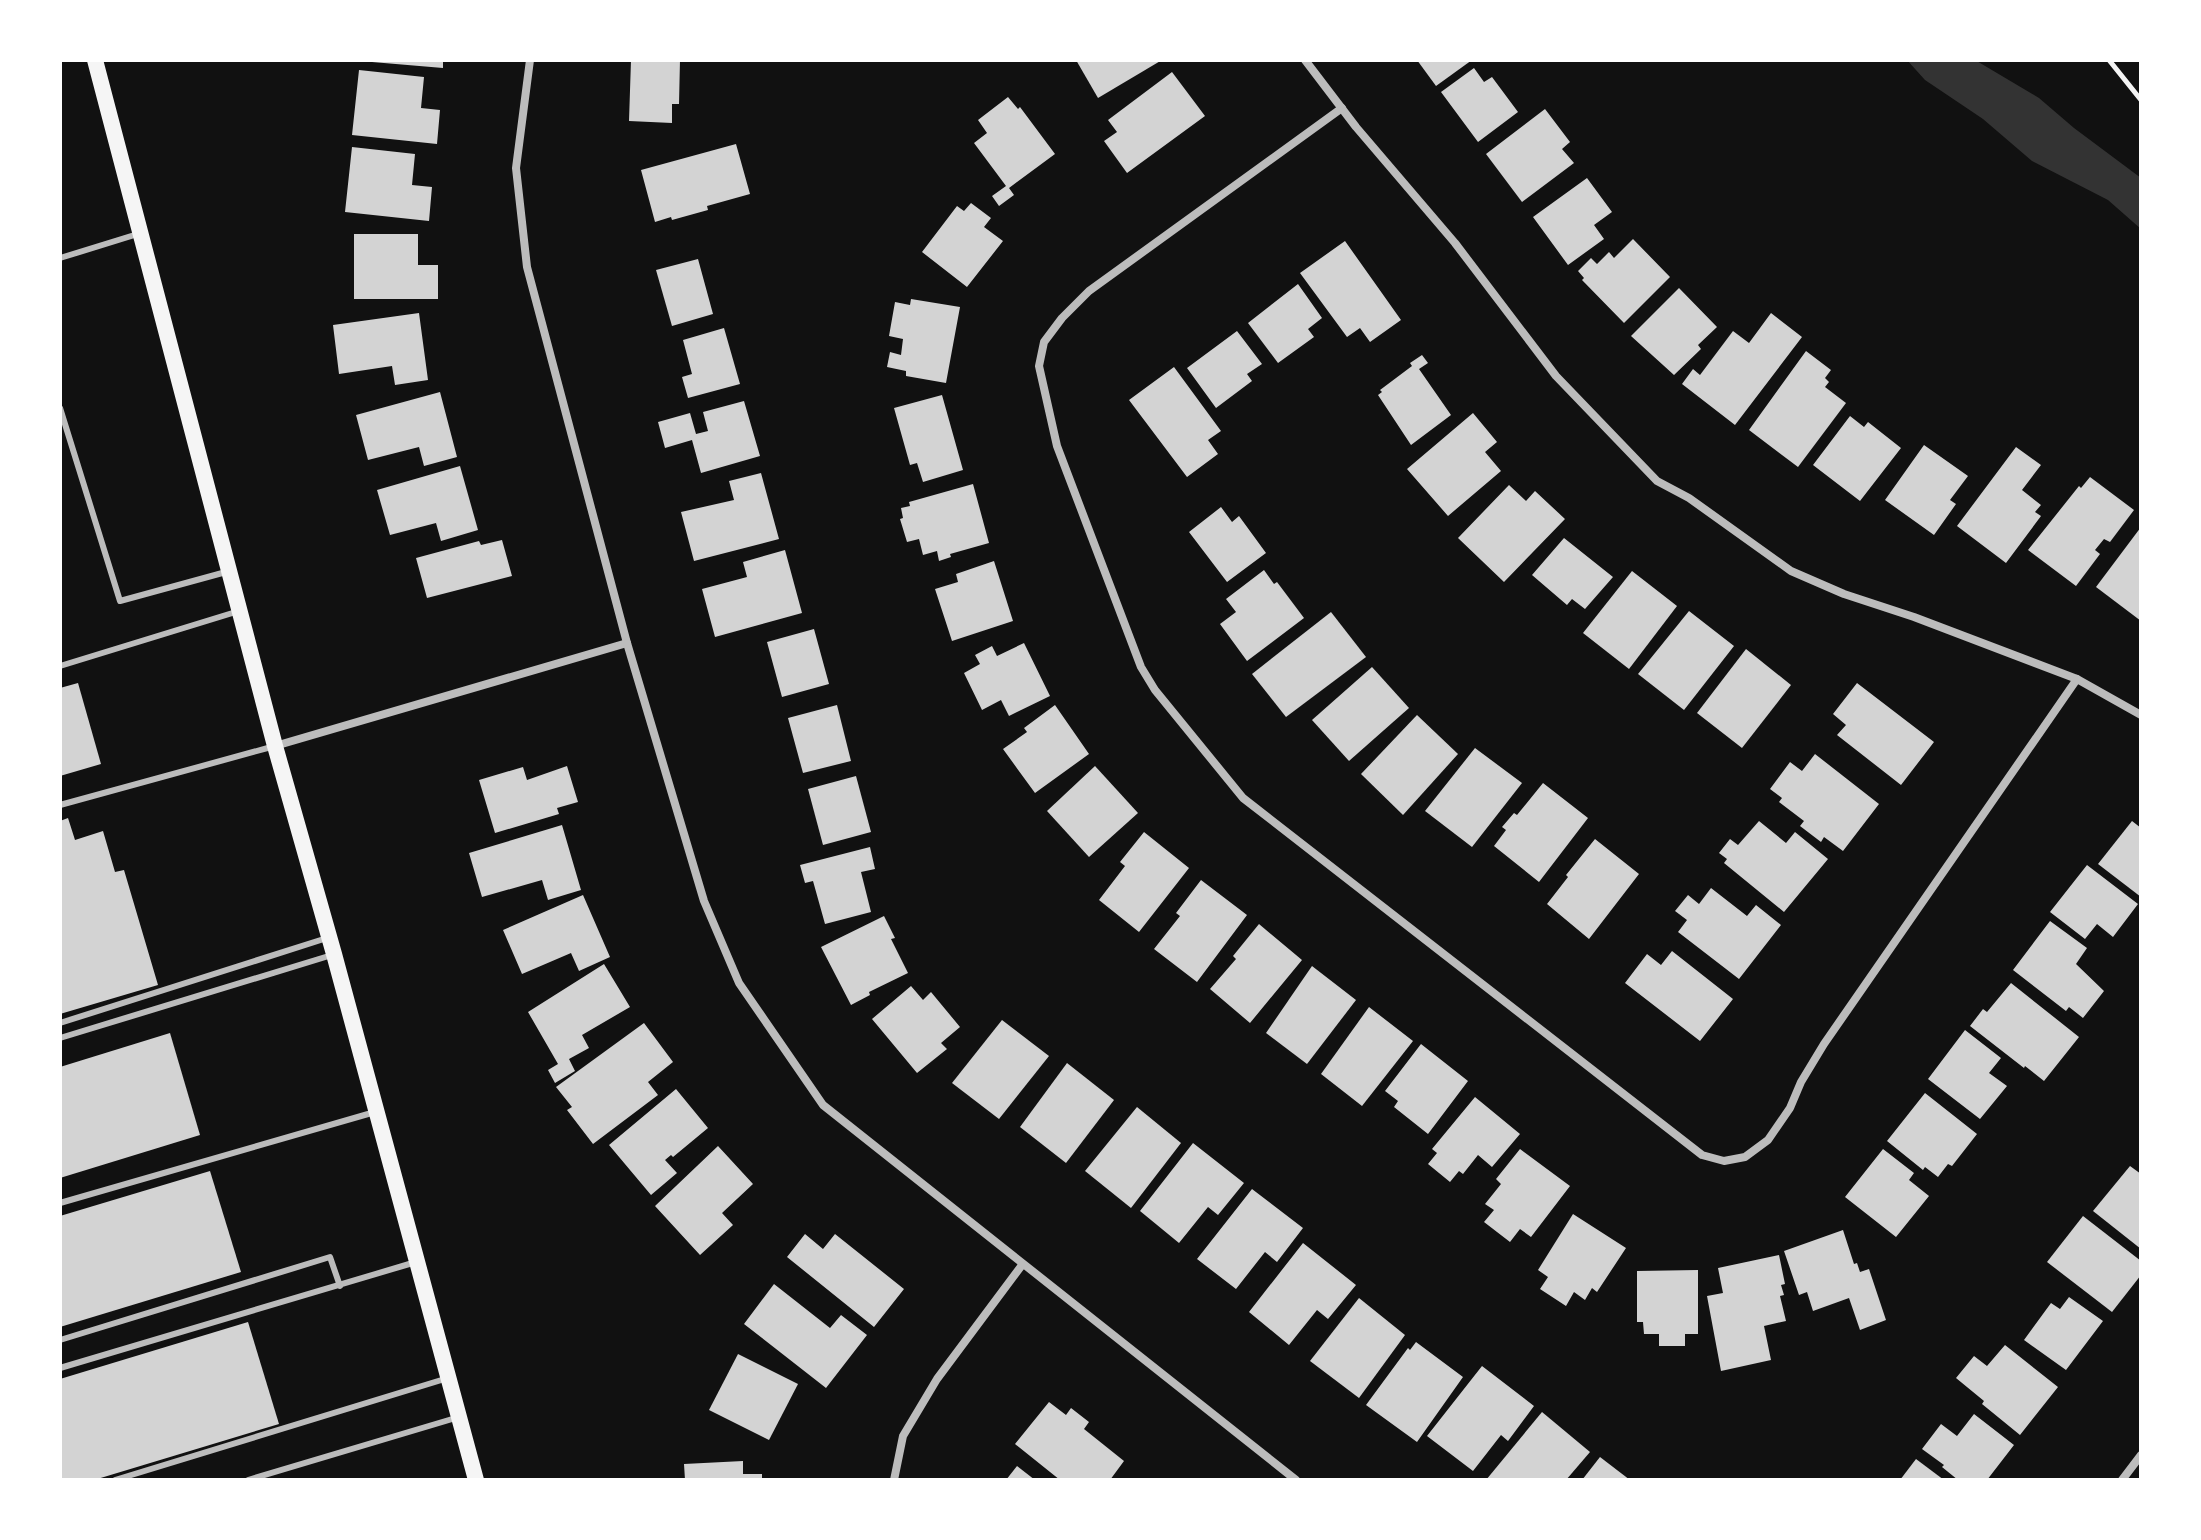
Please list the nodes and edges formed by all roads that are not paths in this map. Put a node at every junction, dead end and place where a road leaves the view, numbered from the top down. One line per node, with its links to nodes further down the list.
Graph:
1 (95, 60): 5 (main road)
2 (530, 60): 10 (street)
3 (1305, 60): 4 (street)
4 (1342, 108): 12 (street); 12 (street)
5 (141, 233): 6 (lane); 8 (main road)
6 (60, 258)
7 (60, 408): 8 (lane)
8 (229, 571): 9 (main road)
9 (239, 611): 11 (lane); 14 (main road)
10 (627, 643): 14 (street); 23 (street)
11 (60, 666)
12 (2077, 679): 13 (street)
13 (2141, 715)
14 (275, 746): 15 (lane); 16 (main road)
15 (60, 805)
16 (329, 938): 17 (main road); 18 (lane)
17 (334, 954): 19 (lane); 20 (main road)
18 (60, 1023)
19 (60, 1038)
20 (375, 1112): 21 (lane); 22 (main road)
21 (60, 1203)
22 (416, 1262): 24 (lane); 27 (main road)
23 (1022, 1265): 33 (street); 34 (street)
24 (340, 1286): 25 (lane); 26 (lane)
25 (60, 1340)
26 (60, 1368)
27 (448, 1378): 28 (main road); 30 (lane)
28 (459, 1417): 31 (lane); 32 (main road)
29 (2139, 1460): 35 (street)
30 (115, 1480)
31 (248, 1480)
32 (476, 1480)
33 (894, 1480)
34 (1296, 1480)
35 (2122, 1480)

